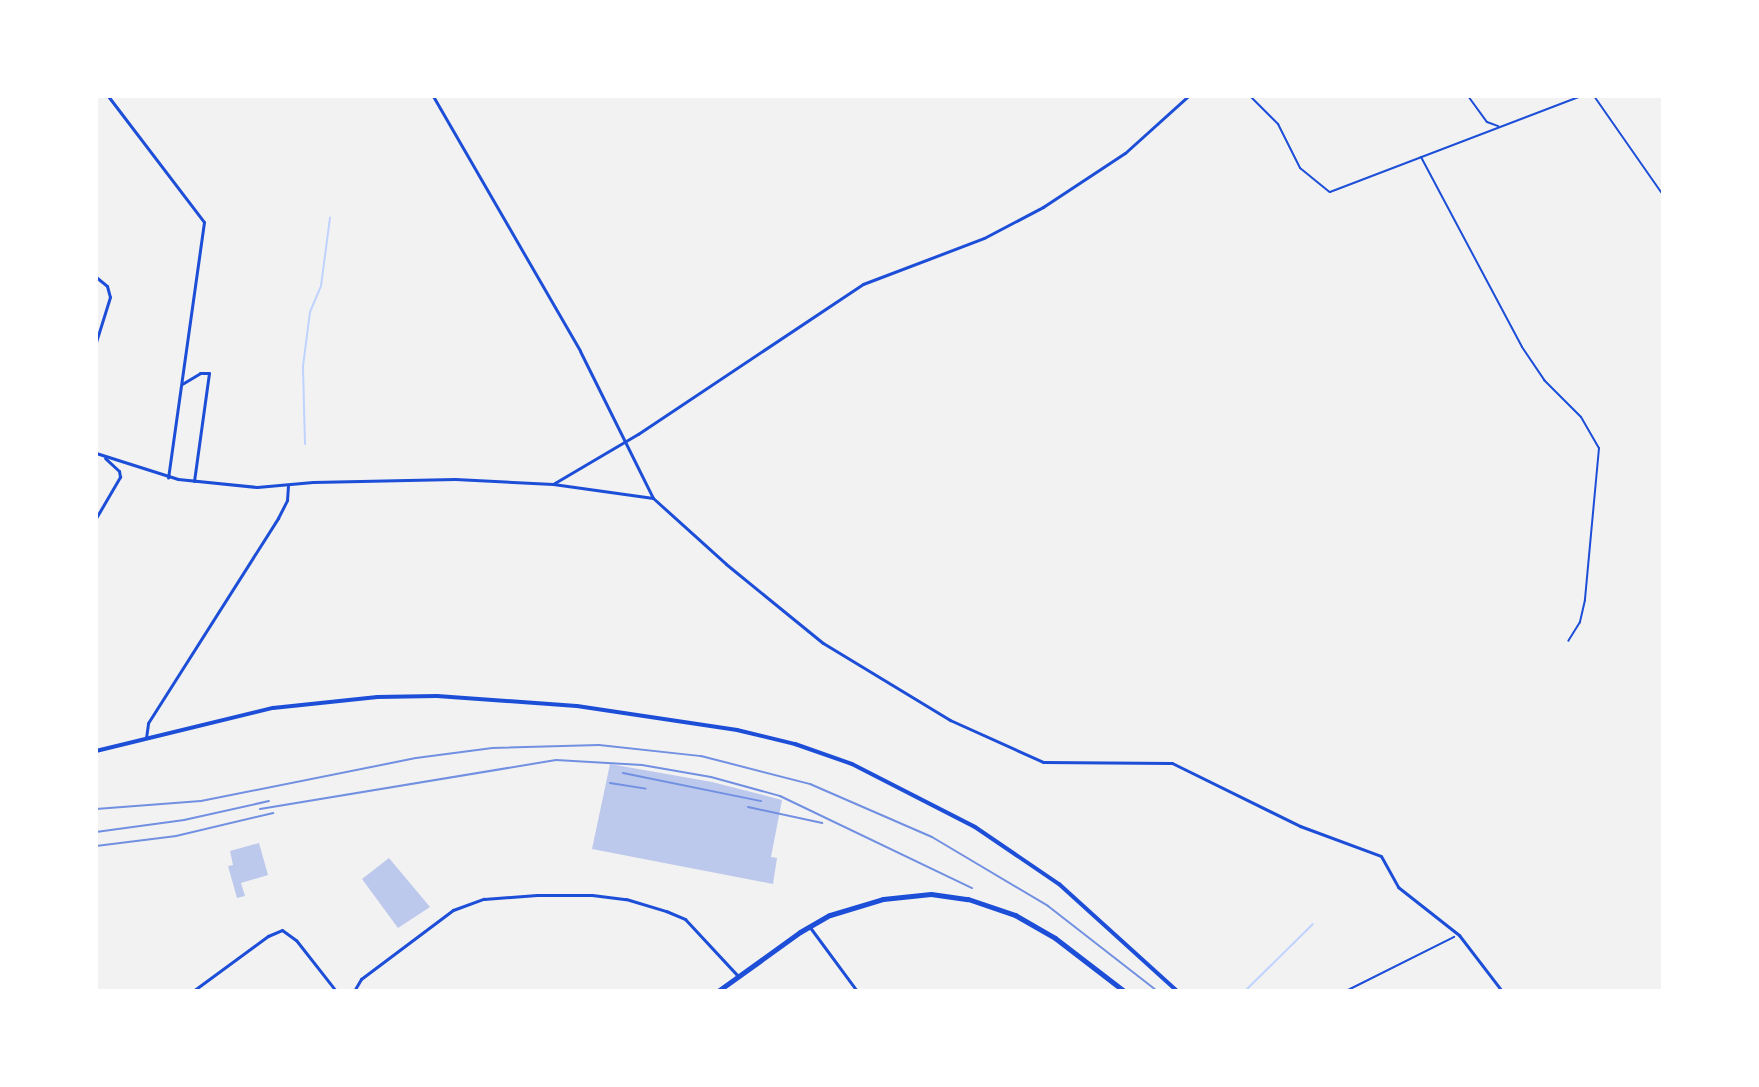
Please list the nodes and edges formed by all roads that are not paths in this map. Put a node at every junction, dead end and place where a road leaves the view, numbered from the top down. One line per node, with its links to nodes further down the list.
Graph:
1 (108, 96): 6 (street)
2 (433, 96): 7 (street)
3 (1188, 96): 7 (street)
4 (96, 277): 5 (street)
5 (96, 342)
6 (181, 385): 10 (street); 11 (street)
7 (623, 442): 12 (street); 14 (street)
8 (96, 453): 9 (street)
9 (102, 456): 10 (street); 15 (street)
10 (168, 477): 11 (street)
11 (194, 481): 13 (street)
12 (553, 484): 13 (street); 14 (street)
13 (288, 486): 16 (street)
14 (653, 498): 27 (street)
15 (96, 518)
16 (146, 739): 17 (street); 26 (street)
17 (96, 751)
18 (809, 926): 19 (main road); 24 (street); 25 (main road)
19 (738, 976): 22 (street); 23 (main road)
20 (193, 991): 21 (street)
21 (336, 991)
22 (354, 991)
23 (718, 991)
24 (857, 991)
25 (1124, 991)
26 (1177, 991)
27 (1502, 991)

